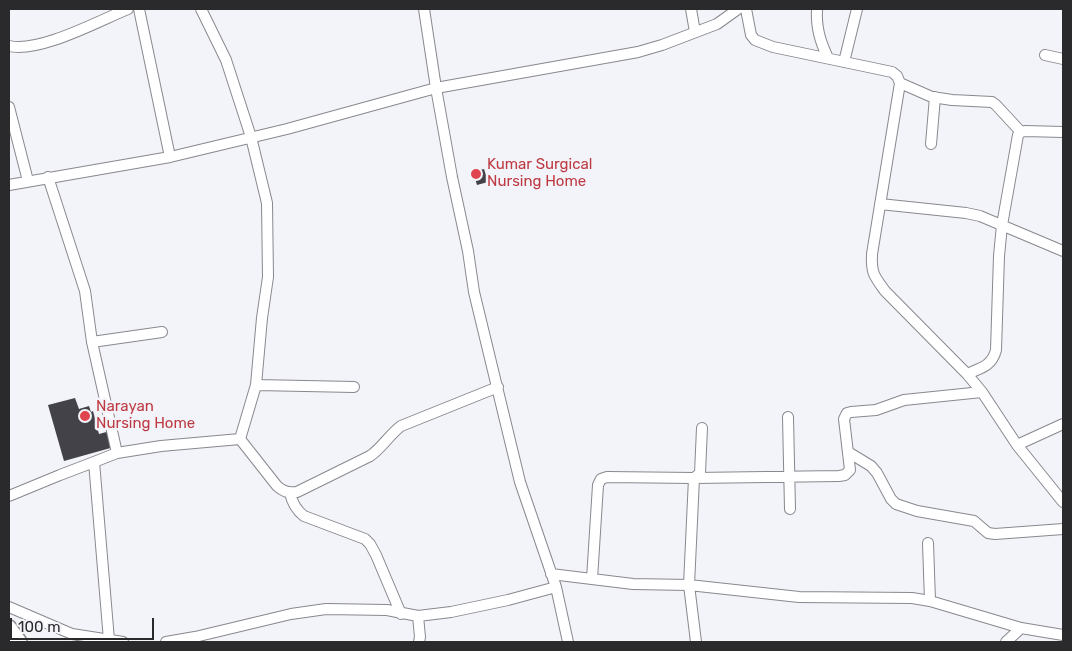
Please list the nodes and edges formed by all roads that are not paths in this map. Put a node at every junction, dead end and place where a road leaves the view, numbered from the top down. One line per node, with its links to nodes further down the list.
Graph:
1 (128, 9): 11 (street)
2 (139, 9): 24 (street)
3 (201, 9): 22 (street)
4 (424, 9): 17 (street)
5 (691, 9): 10 (street)
6 (738, 9): 10 (street)
7 (746, 9): 13 (street)
8 (817, 9): 13 (street)
9 (857, 9): 15 (street)
10 (695, 32): 17 (street)
11 (9, 46)
12 (1045, 55): 14 (street)
13 (828, 58): 15 (street)
14 (1063, 59)
15 (844, 62): 16 (street)
16 (900, 83): 18 (street); 28 (street)
17 (436, 88): 22 (street); 36 (street)
18 (935, 97): 20 (street); 23 (street)
19 (9, 107): 26 (street)
20 (1021, 132): 21 (street); 29 (street)
21 (1063, 132)
22 (252, 137): 24 (street); 34 (street)
23 (931, 144)
24 (170, 157): 25 (street)
25 (48, 178): 26 (street); 32 (street)
26 (28, 181): 27 (street)
27 (9, 185)
28 (880, 204): 29 (street); 33 (street)
29 (1002, 225): 30 (street); 33 (street)
30 (1063, 251)
31 (162, 332): 32 (street)
32 (92, 342): 44 (street)
33 (967, 374): 37 (street)
34 (256, 385): 35 (street); 41 (street)
35 (354, 387)
36 (498, 387): 48 (street); 54 (street)
37 (982, 392): 42 (street); 43 (street)
38 (788, 418): 46 (street)
39 (1063, 424): 42 (street)
40 (702, 428): 47 (street)
41 (240, 438): 44 (street); 48 (street)
42 (1017, 445): 50 (street)
43 (848, 452): 46 (street); 52 (street)
44 (117, 453): 45 (street)
45 (94, 462): 49 (street); 64 (street)
46 (790, 477): 47 (street); 51 (street)
47 (694, 478): 55 (street); 56 (street)
48 (290, 493): 60 (street)
49 (9, 496)
50 (1063, 502)
51 (790, 509)
52 (1063, 529)
53 (928, 544): 58 (street)
54 (551, 574): 55 (street); 57 (street)
55 (592, 579): 56 (street)
56 (689, 586): 58 (street); 69 (street)
57 (556, 587): 61 (street); 68 (street)
58 (930, 601): 62 (street)
59 (9, 607): 64 (street)
60 (401, 614): 61 (street); 66 (street)
61 (418, 616): 67 (street)
62 (1021, 628): 63 (street); 70 (street)
63 (1063, 635)
64 (110, 640): 65 (street)
65 (121, 642)
66 (166, 642)
67 (419, 642)
68 (568, 642)
69 (696, 642)
70 (1006, 642)

